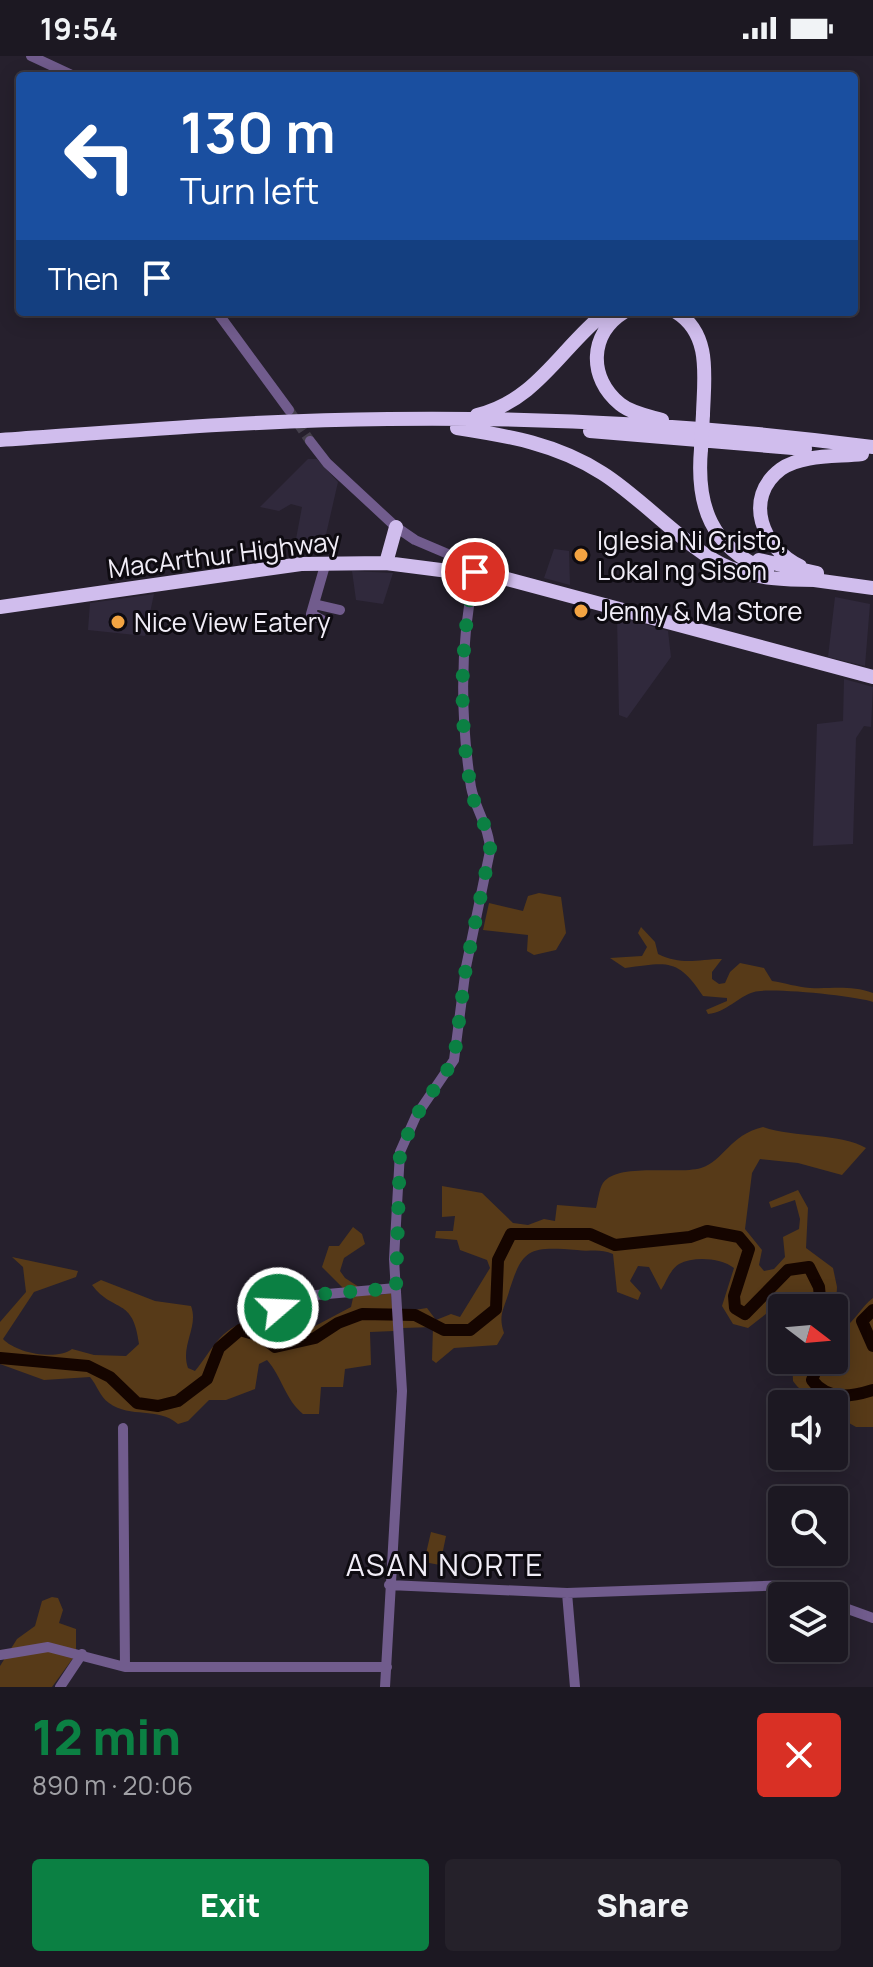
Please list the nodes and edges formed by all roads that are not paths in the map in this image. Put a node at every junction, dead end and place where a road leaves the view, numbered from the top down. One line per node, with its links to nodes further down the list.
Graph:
1 (31, 56): 2 (street)
2 (48, 59): 3 (street)
3 (68, 72)
4 (220, 316): 9 (street)
5 (601, 316): 11 (highway)
6 (617, 316): 10 (highway)
7 (680, 316): 10 (highway)
8 (690, 316): 10 (highway)
9 (289, 410)
10 (706, 419): 11 (highway); 15 (highway); 20 (highway, bridge)
11 (459, 423): 12 (highway); 14 (highway); 15 (highway); 20 (highway)
12 (0, 440)
13 (310, 441): 16 (street)
14 (0, 448)
15 (869, 452): 20 (highway)
16 (396, 527): 18 (highway); 19 (street)
17 (326, 562): 18 (highway, MacArthur Highway); 23 (street); 24 (highway, MacArthur Highway)
18 (386, 563): 19 (highway, MacArthur Highway)
19 (470, 571): 27 (highway, MacArthur Highway); 28 (street)
20 (816, 576): 21 (highway); 22 (highway)
21 (873, 579)
22 (873, 588)
23 (314, 604): 25 (street); 26 (street)
24 (0, 607)
25 (340, 610)
26 (322, 620)
27 (873, 677)
28 (396, 1288): 29 (street); 31 (street)
29 (275, 1315)
30 (123, 1428): 38 (street)
31 (389, 1585): 33 (street); 39 (street)
32 (768, 1586): 33 (street)
33 (567, 1593): 42 (street)
34 (848, 1609): 35 (street)
35 (873, 1618)
36 (82, 1654): 37 (street); 38 (street); 40 (street)
37 (0, 1655)
38 (125, 1667): 39 (street)
39 (387, 1667): 41 (street)
40 (60, 1687)
41 (385, 1687)
42 (575, 1687)

